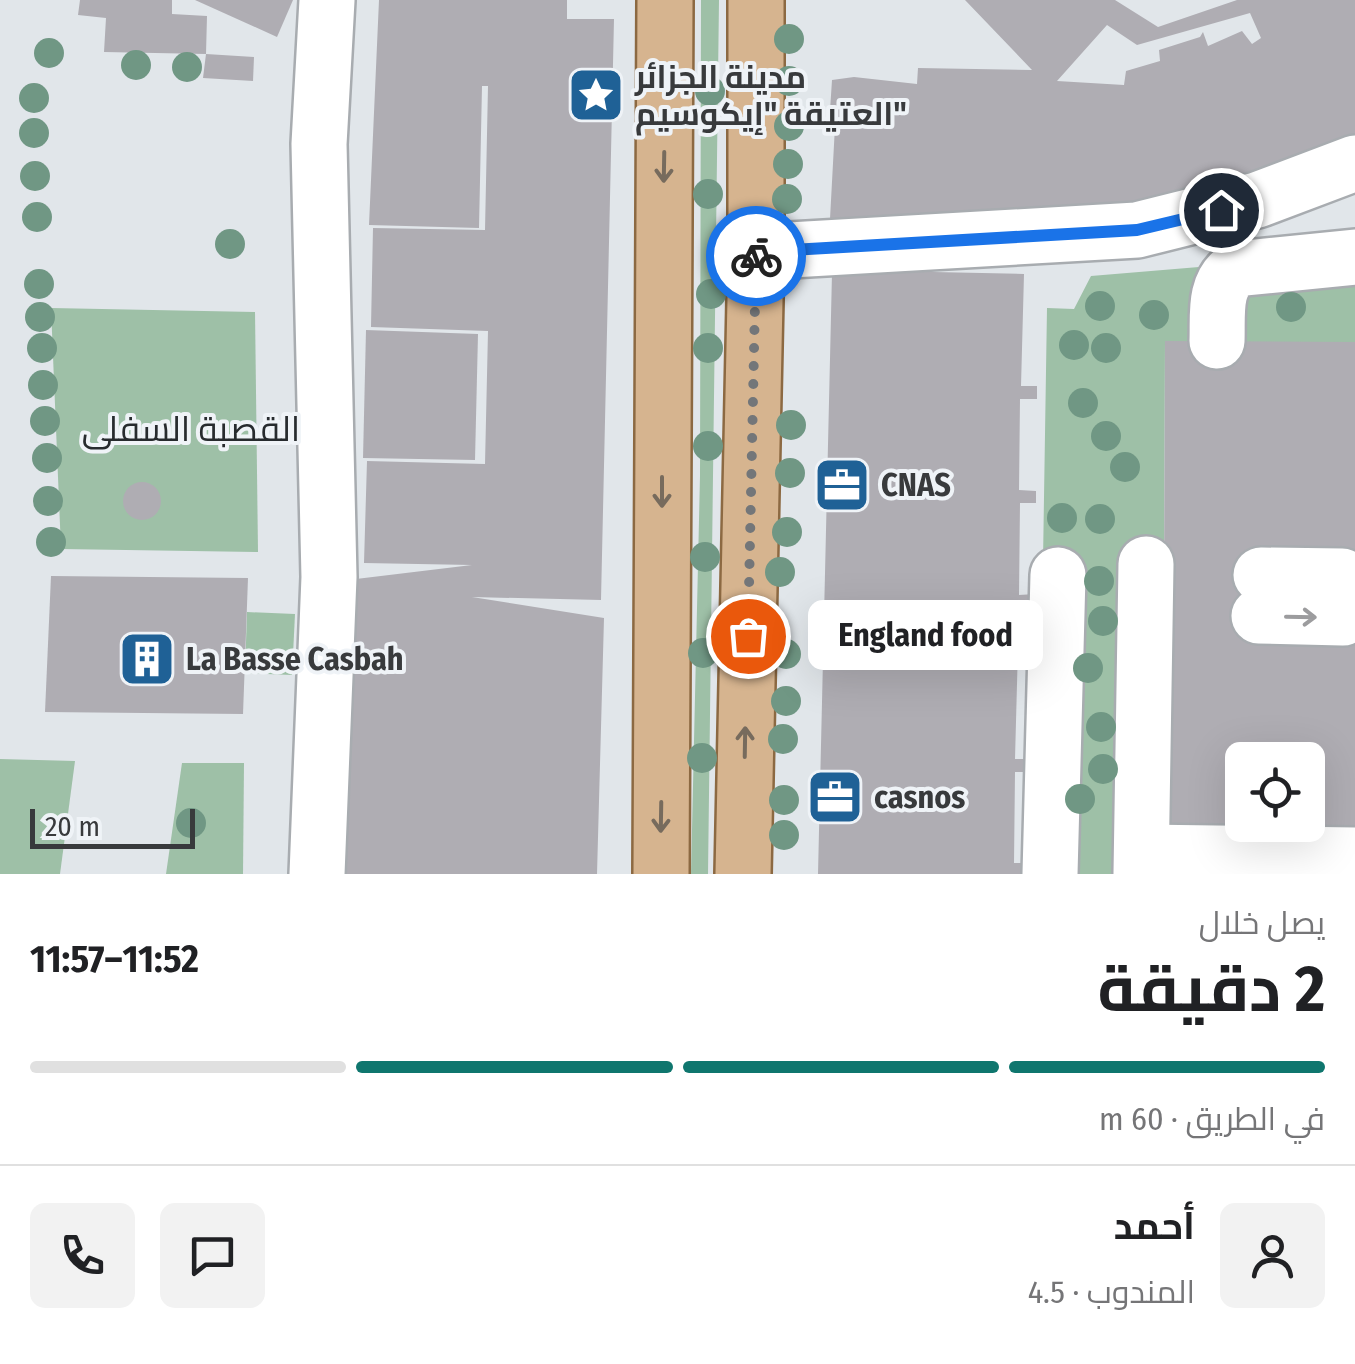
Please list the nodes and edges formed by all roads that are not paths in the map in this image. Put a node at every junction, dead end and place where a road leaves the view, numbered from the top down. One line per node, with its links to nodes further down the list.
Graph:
1 (326, 0): 14 (street)
2 (665, 0): 15 (main road, one-way to 15)
3 (756, 0): 5 (main road)
4 (1355, 163): 5 (street)
5 (756, 252): 16 (main road, one-way to 5)
6 (1354, 257): 7 (street)
7 (1217, 341)
8 (1146, 564): 13 (street)
9 (1058, 575): 17 (street)
10 (1260, 596): 11 (street)
11 (1342, 597)
12 (1355, 855): 13 (street)
13 (1142, 863)
14 (317, 874)
15 (660, 874)
16 (742, 874)
17 (1050, 874)

